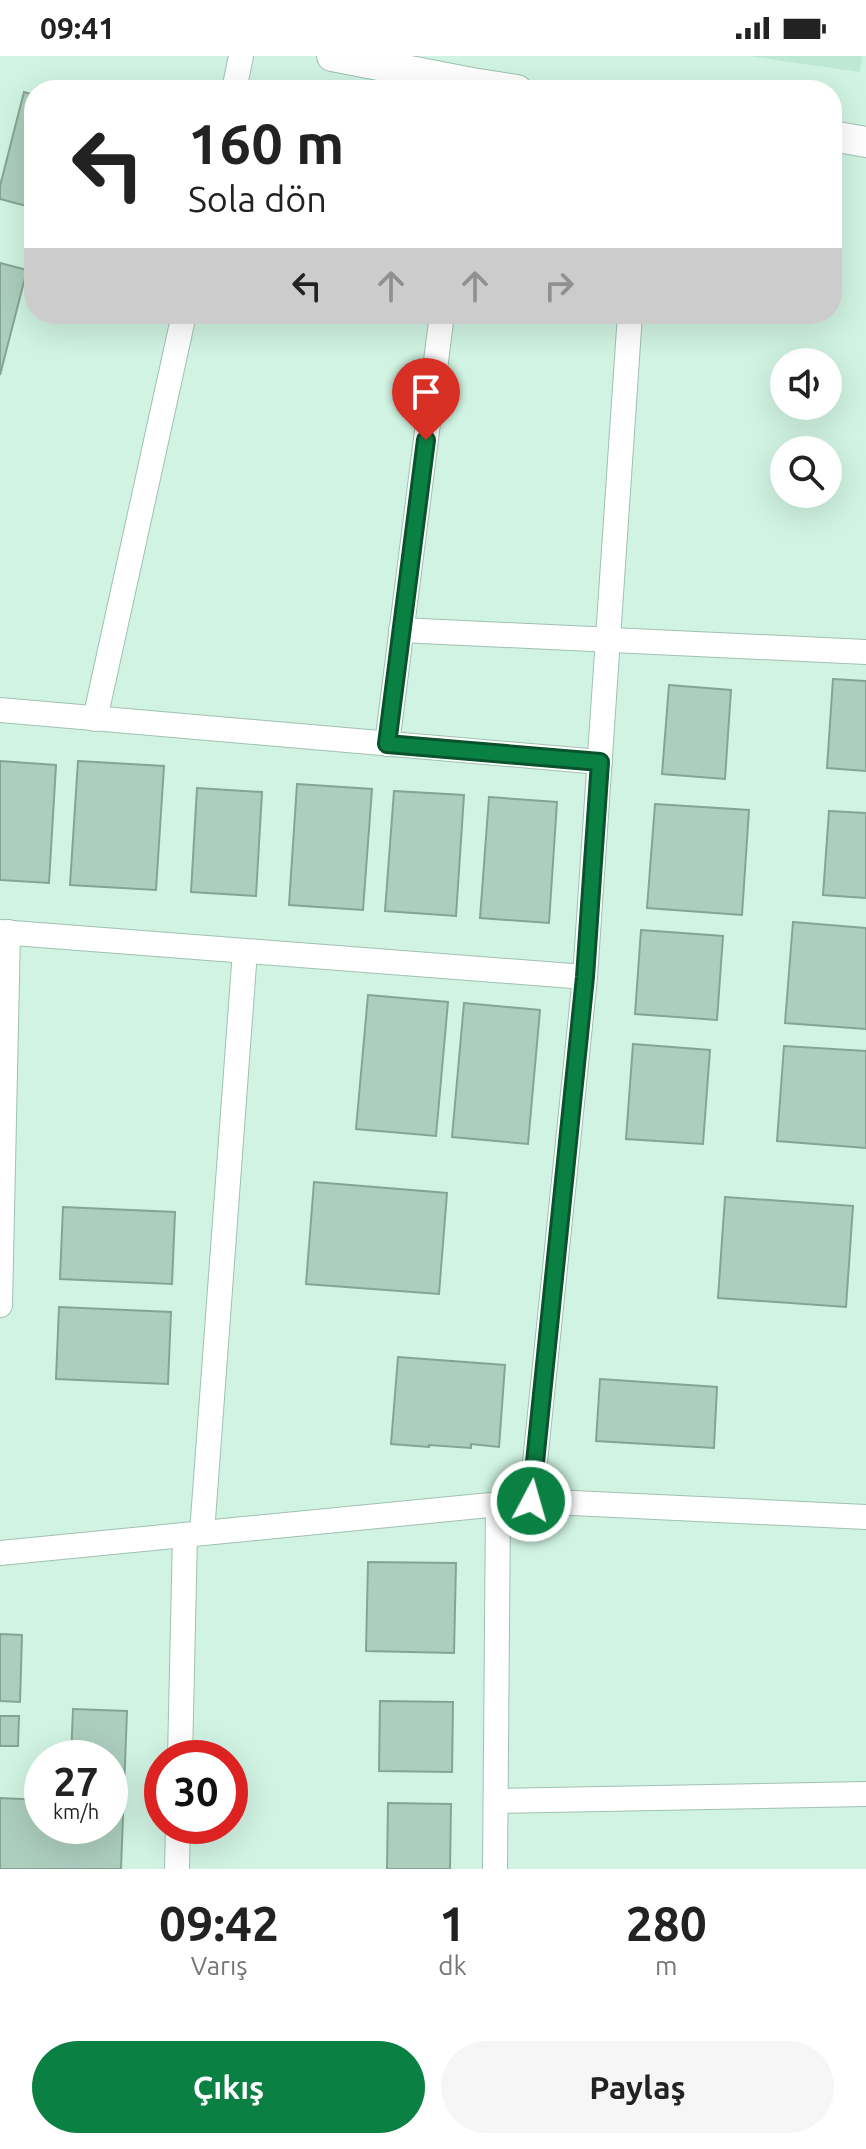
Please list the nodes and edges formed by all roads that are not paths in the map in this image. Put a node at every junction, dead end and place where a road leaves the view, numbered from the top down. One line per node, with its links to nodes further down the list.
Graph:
1 (241, 56): 3 (street)
2 (332, 56): 4 (street)
3 (236, 80)
4 (440, 80)
5 (842, 138): 6 (street)
6 (865, 141)
7 (182, 324): 14 (street)
8 (441, 324): 10 (street)
9 (629, 324): 11 (street)
10 (401, 630): 11 (street); 15 (street)
11 (608, 640): 12 (street); 16 (street)
12 (866, 652)
13 (0, 710): 14 (street)
14 (95, 719): 15 (street)
15 (387, 744): 16 (street)
16 (600, 762): 19 (street)
17 (4, 932): 18 (street); 20 (street)
18 (245, 951): 19 (street); 25 (street)
19 (585, 977): 22 (street)
20 (0, 1272): 21 (street)
21 (0, 1305)
22 (531, 1501): 23 (street); 24 (street)
23 (498, 1504): 25 (street); 29 (street)
24 (866, 1517)
25 (194, 1534): 26 (street); 27 (street)
26 (0, 1553)
27 (181, 1740)
28 (866, 1794): 29 (street)
29 (496, 1801): 32 (street)
30 (178, 1844): 31 (street)
31 (177, 1869)
32 (495, 1869)

